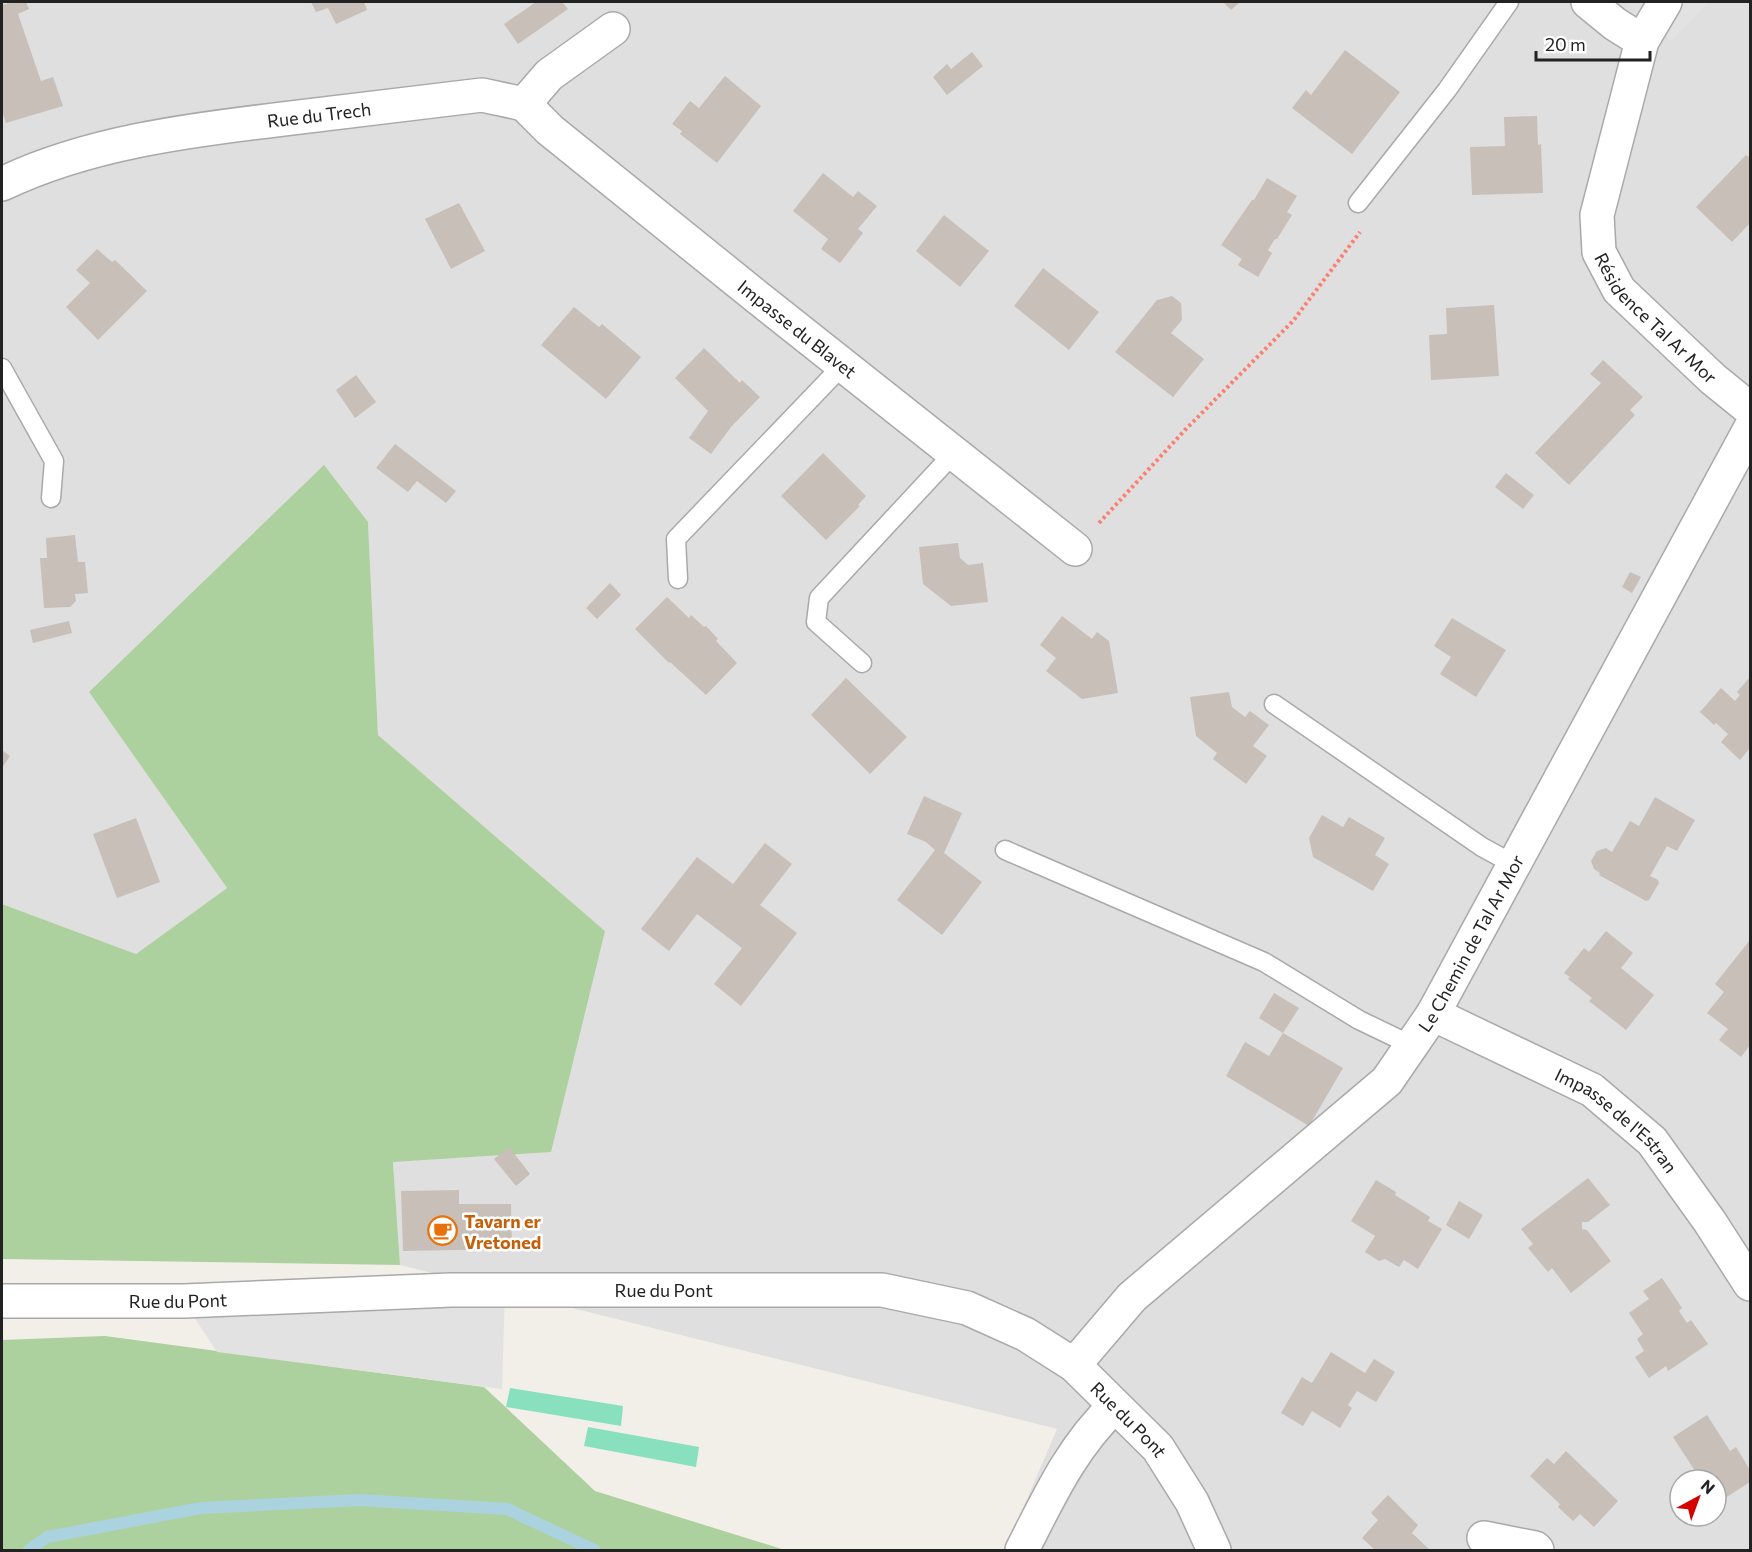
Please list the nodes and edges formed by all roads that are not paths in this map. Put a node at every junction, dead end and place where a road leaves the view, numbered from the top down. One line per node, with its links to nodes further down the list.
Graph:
1 (1509, 2): 8 (lane)
2 (1588, 2): 5 (street)
3 (1665, 2): 5 (street, Résidence Tal Ar Mor)
4 (613, 29): 6 (street)
5 (1642, 41): 11 (street, Résidence Tal Ar Mor)
6 (524, 104): 7 (street, Rue du Trech); 9 (street, Impasse du Blavet)
7 (2, 184)
8 (1358, 204)
9 (843, 365): 13 (street, Impasse du Blavet); 16 (lane)
10 (2, 368): 14 (lane)
11 (1750, 409)
12 (1750, 429): 20 (street, Le Chemin de Tal Ar Mor)
13 (954, 453): 15 (street, Impasse du Blavet); 17 (lane)
14 (51, 498)
15 (1075, 549)
16 (678, 579)
17 (862, 663)
18 (1274, 704): 20 (lane)
19 (1005, 850): 22 (lane)
20 (1515, 865): 21 (street, Le Chemin de Tal Ar Mor)
21 (1433, 1014): 22 (street, Le Chemin de Tal Ar Mor); 23 (street, Impasse de l'Estran)
22 (1411, 1046): 25 (street, Le Chemin de Tal Ar Mor)
23 (1750, 1284)
24 (2, 1301): 25 (street, Rue du Pont)
25 (1074, 1365): 26 (street, Rue du Pont)
26 (1114, 1406): 28 (street); 29 (street, Rue du Pont)
27 (1484, 1538): 30 (street)
28 (1022, 1551)
29 (1214, 1551)
30 (1538, 1551)

